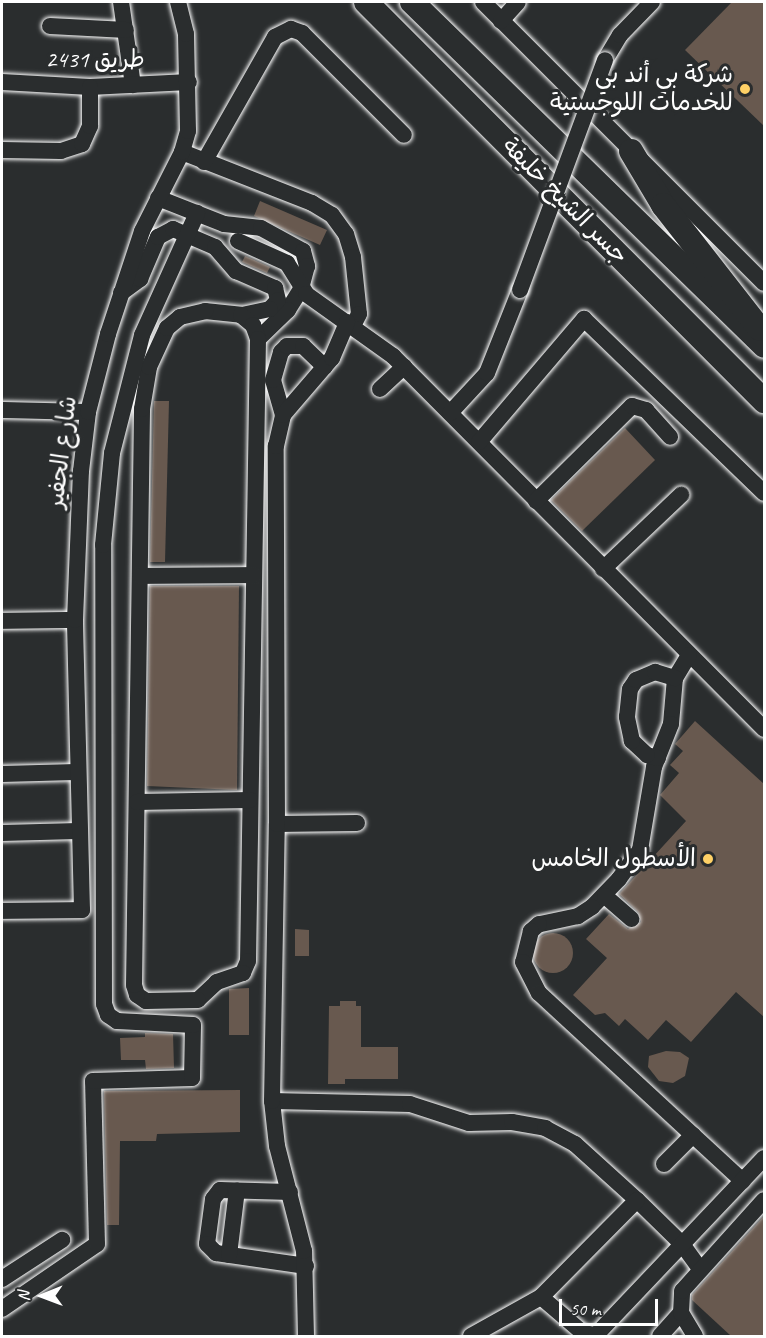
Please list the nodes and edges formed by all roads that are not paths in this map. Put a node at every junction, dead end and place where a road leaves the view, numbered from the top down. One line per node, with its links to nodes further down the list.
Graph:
1 (121, 2): 10 (street)
2 (178, 2): 12 (street, شارع الجفير)
3 (366, 2): 37 (highway, جسر الشيخ خليفة)
4 (412, 2): 33 (highway, جسر الشيخ خليفة)
5 (483, 2): 8 (street)
6 (518, 2): 8 (street)
7 (652, 2): 40 (street, bridge)
8 (501, 21): 17 (street)
9 (50, 26): 10 (street)
10 (126, 30): 13 (street)
11 (2, 82): 14 (street, طريق 2431)
12 (189, 82): 13 (street, طريق 2431); 18 (street, شارع الجفير)
13 (133, 85): 14 (street, طريق 2431)
14 (90, 87): 16 (street)
15 (404, 135): 19 (street)
16 (2, 150)
17 (631, 151): 25 (street); 31 (highway)
18 (182, 152): 19 (street); 20 (street, شارع الجفير)
19 (204, 162): 30 (street)
20 (158, 198): 21 (street); 27 (street, شارع الجفير)
21 (197, 213): 22 (street); 23 (street)
22 (240, 233): 24 (street); 26 (street)
23 (188, 235): 24 (street); 27 (street); 83 (street)
24 (226, 258): 28 (street)
25 (765, 282)
26 (301, 289): 28 (street); 30 (street); 32 (street)
27 (121, 293): 39 (street, شارع الجفير)
28 (278, 293): 29 (street)
29 (241, 315): 32 (street); 49 (street)
30 (350, 324): 34 (street); 35 (street)
31 (765, 336)
32 (258, 339): 48 (street)
33 (765, 346)
34 (325, 367): 41 (street); 41 (street)
35 (404, 367): 36 (street); 40 (street)
36 (380, 389)
37 (765, 401)
38 (2, 410): 39 (street)
39 (88, 412): 50 (street, شارع الجفير)
40 (450, 413): 43 (street)
41 (284, 415): 61 (street)
42 (670, 437): 46 (street)
43 (479, 442): 44 (street); 46 (street)
44 (765, 493)
45 (681, 495): 47 (street)
46 (536, 501): 47 (street)
47 (603, 569): 52 (street)
48 (254, 575): 49 (street); 58 (street)
49 (140, 576): 59 (street)
50 (75, 620): 51 (street); 56 (street, شارع الجفير)
51 (2, 621)
52 (689, 656): 53 (street); 54 (street)
53 (675, 678): 55 (street); 55 (street)
54 (765, 729)
55 (658, 758): 64 (street)
56 (76, 772): 57 (street); 62 (street, شارع الجفير)
57 (2, 774)
58 (250, 800): 59 (street); 59 (street)
59 (137, 802)
60 (357, 823): 61 (street)
61 (277, 824): 67 (street)
62 (78, 831): 63 (street); 65 (street, شارع الجفير)
63 (2, 833)
64 (605, 896): 66 (street); 68 (street)
65 (2, 911)
66 (631, 920)
67 (272, 1101): 73 (street); 74 (street)
68 (693, 1135): 70 (street); 71 (street)
69 (765, 1158): 71 (street)
70 (664, 1164)
71 (743, 1181): 77 (street)
72 (237, 1190): 73 (street); 78 (street); 78 (street)
73 (290, 1192): 79 (street)
74 (637, 1200): 77 (street); 82 (street)
75 (765, 1200): 80 (street)
76 (62, 1240): 81 (street)
77 (682, 1244): 80 (street); 82 (street)
78 (229, 1256): 79 (street)
79 (306, 1266): 85 (street)
80 (700, 1269): 84 (street)
81 (2, 1279)
82 (541, 1297): 86 (street)
83 (2, 1309)
84 (681, 1313): 87 (street); 88 (street)
85 (306, 1336)
86 (471, 1336)
87 (660, 1336)
88 (695, 1336)

